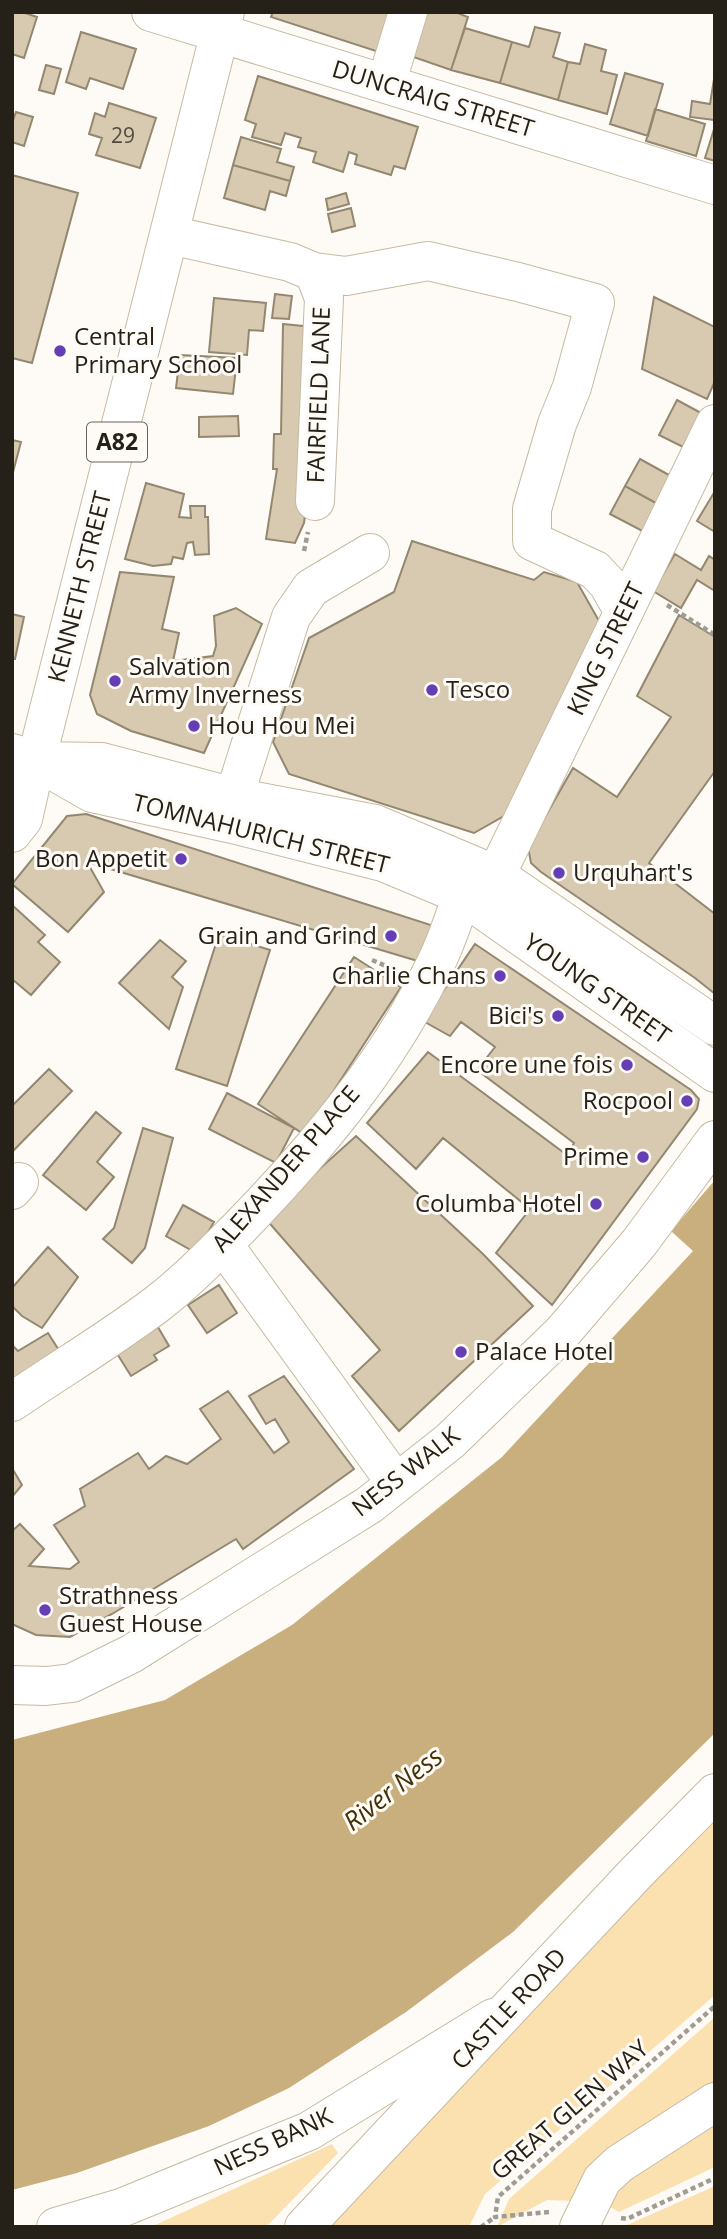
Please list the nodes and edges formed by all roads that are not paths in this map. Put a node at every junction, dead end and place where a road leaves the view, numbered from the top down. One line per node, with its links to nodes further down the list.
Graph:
1 (151, 12): 3 (main road, DUNCRAIG STREET)
2 (408, 12): 4 (main road)
3 (222, 23): 4 (main road, DUNCRAIG STREET); 6 (main road, KENNETH STREET / A82)
4 (386, 84): 5 (main road, DUNCRAIG STREET)
5 (715, 185)
6 (170, 235): 7 (main road, FAIRFIELD LANE); 12 (main road, KENNETH STREET / A82)
7 (314, 272): 9 (main road, FAIRFIELD LANE); 11 (main road)
8 (715, 424): 11 (main road, KING STREET)
9 (314, 501)
10 (370, 553): 13 (main road)
11 (630, 599): 15 (main road, KING STREET)
12 (24, 757): 13 (main road, TOMNAHURICH STREET); 14 (main road, KENNETH STREET); 15 (main road, TOMNAHURICH STREET)
13 (234, 797): 15 (main road, TOMNAHURICH STREET)
14 (12, 833)
15 (477, 885): 16 (main road, YOUNG STREET); 17 (main road, YOUNG STREET); 19 (main road, ALEXANDER PLACE)
16 (715, 1026)
17 (715, 1073)
18 (715, 1140): 21 (main road, NESS WALK)
19 (223, 1244): 20 (main road, ALEXANDER PLACE); 21 (main road)
20 (12, 1402)
21 (396, 1483): 22 (main road, NESS WALK)
22 (12, 1685)
23 (715, 1793): 24 (main road, CASTLE ROAD)
24 (512, 2006): 26 (main road, NESS BANK); 29 (main road, CASTLE ROAD)
25 (715, 2102): 27 (main road)
26 (126, 2217): 28 (main road, NESS BANK)
27 (582, 2222)
28 (57, 2227)
29 (304, 2227)

